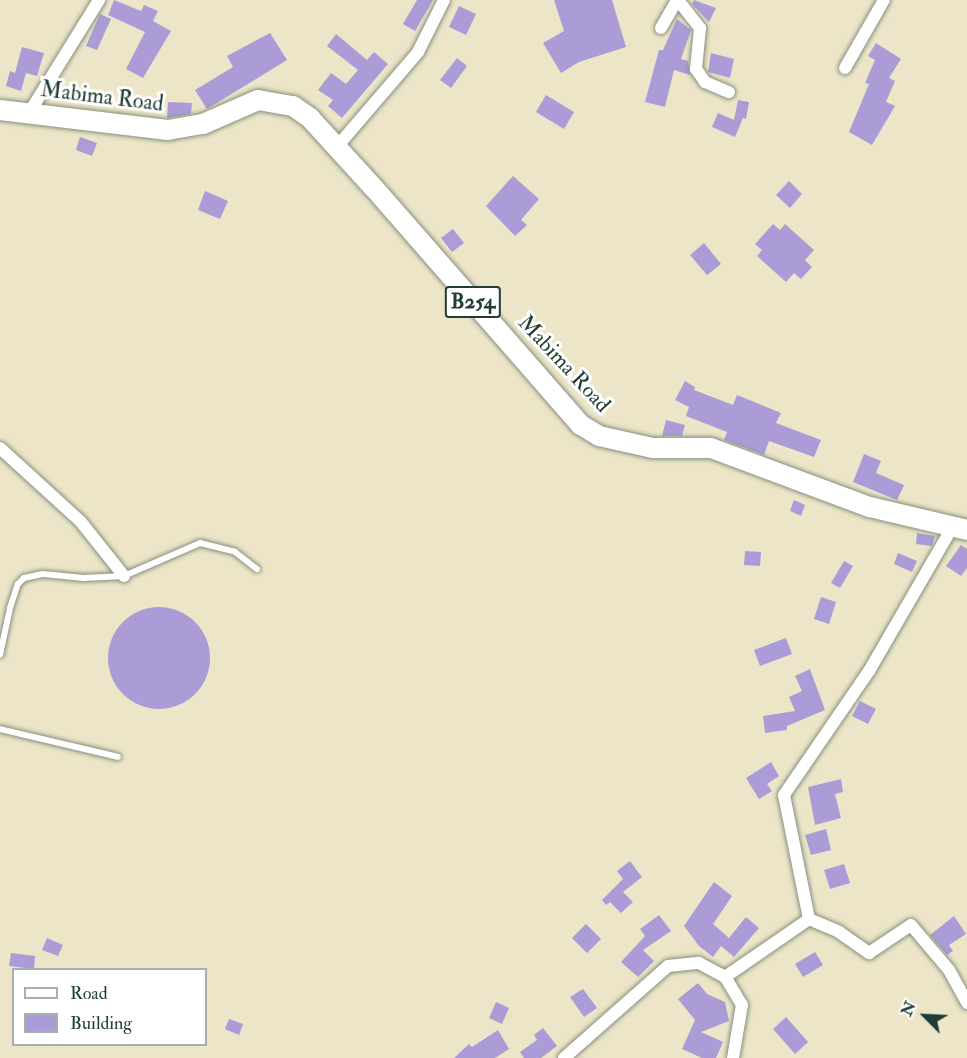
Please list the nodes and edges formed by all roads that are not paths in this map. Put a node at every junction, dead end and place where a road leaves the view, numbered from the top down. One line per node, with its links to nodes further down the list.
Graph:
1 (99, 0): 9 (street)
2 (444, 0): 10 (street)
3 (677, 0): 5 (street); 7 (street)
4 (884, 0): 6 (street)
5 (661, 28)
6 (845, 68)
7 (729, 92)
8 (0, 110): 9 (main road, Mabima Road / B254)
9 (29, 112): 10 (main road, Mabima Road / B254)
10 (335, 149): 12 (main road, Mabima Road / B254)
11 (0, 448): 14 (street)
12 (960, 528): 18 (street)
13 (257, 569): 14 (lane)
14 (124, 576): 15 (lane)
15 (0, 655)
16 (0, 729): 17 (lane)
17 (118, 757)
18 (808, 918): 19 (street); 20 (street)
19 (725, 977): 21 (street); 22 (street)
20 (967, 1003)
21 (564, 1058)
22 (734, 1058)

